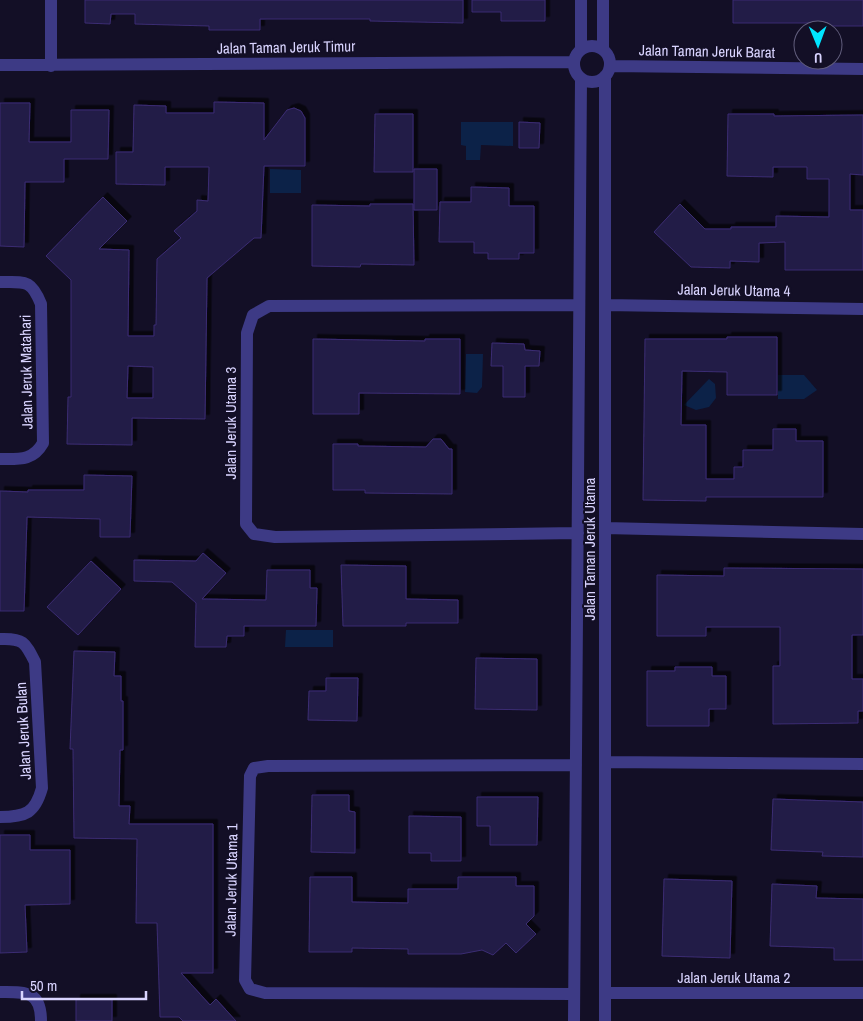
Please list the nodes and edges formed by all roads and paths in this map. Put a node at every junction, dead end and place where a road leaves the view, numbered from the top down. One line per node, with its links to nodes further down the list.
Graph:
1 (51, 0): 8 (street)
2 (581, 0): 4 (street)
3 (603, 0): 5 (street)
4 (581, 49): 5 (street); 6 (street)
5 (603, 49): 10 (street)
6 (573, 62): 8 (street, Jalan Taman Jeruk Timur); 11 (street)
7 (0, 65): 8 (street, Jalan Taman Jeruk Timur)
8 (51, 66)
9 (863, 69): 10 (street, Jalan Taman Jeruk Barat)
10 (608, 71): 11 (street); 13 (street, Jalan Taman Jeruk Utama)
11 (581, 79): 14 (street, Jalan Taman Jeruk Utama)
12 (0, 282): 16 (street, Jalan Jeruk Matahari)
13 (605, 304): 15 (street, Jalan Jeruk Utama 4); 17 (street, Jalan Taman Jeruk Utama)
14 (579, 305): 18 (street, Jalan Taman Jeruk Utama); 18 (street, Jalan Jeruk Utama 3)
15 (863, 309)
16 (0, 459)
17 (605, 528): 19 (street); 21 (street, Jalan Taman Jeruk Utama)
18 (578, 534): 23 (street, Jalan Taman Jeruk Utama)
19 (863, 534)
20 (0, 638): 24 (street, Jalan Jeruk Bulan)
21 (605, 762): 22 (street); 26 (street, Jalan Taman Jeruk Utama)
22 (863, 764)
23 (576, 766): 28 (street, Jalan Taman Jeruk Utama); 28 (street, Jalan Jeruk Utama 1)
24 (0, 817)
25 (0, 992): 29 (street)
26 (605, 992): 27 (street, Jalan Jeruk Utama 2); 31 (street, Jalan Taman Jeruk Utama)
27 (863, 993)
28 (574, 994): 30 (street, Jalan Taman Jeruk Utama)
29 (41, 1021)
30 (574, 1021)
31 (605, 1021)

